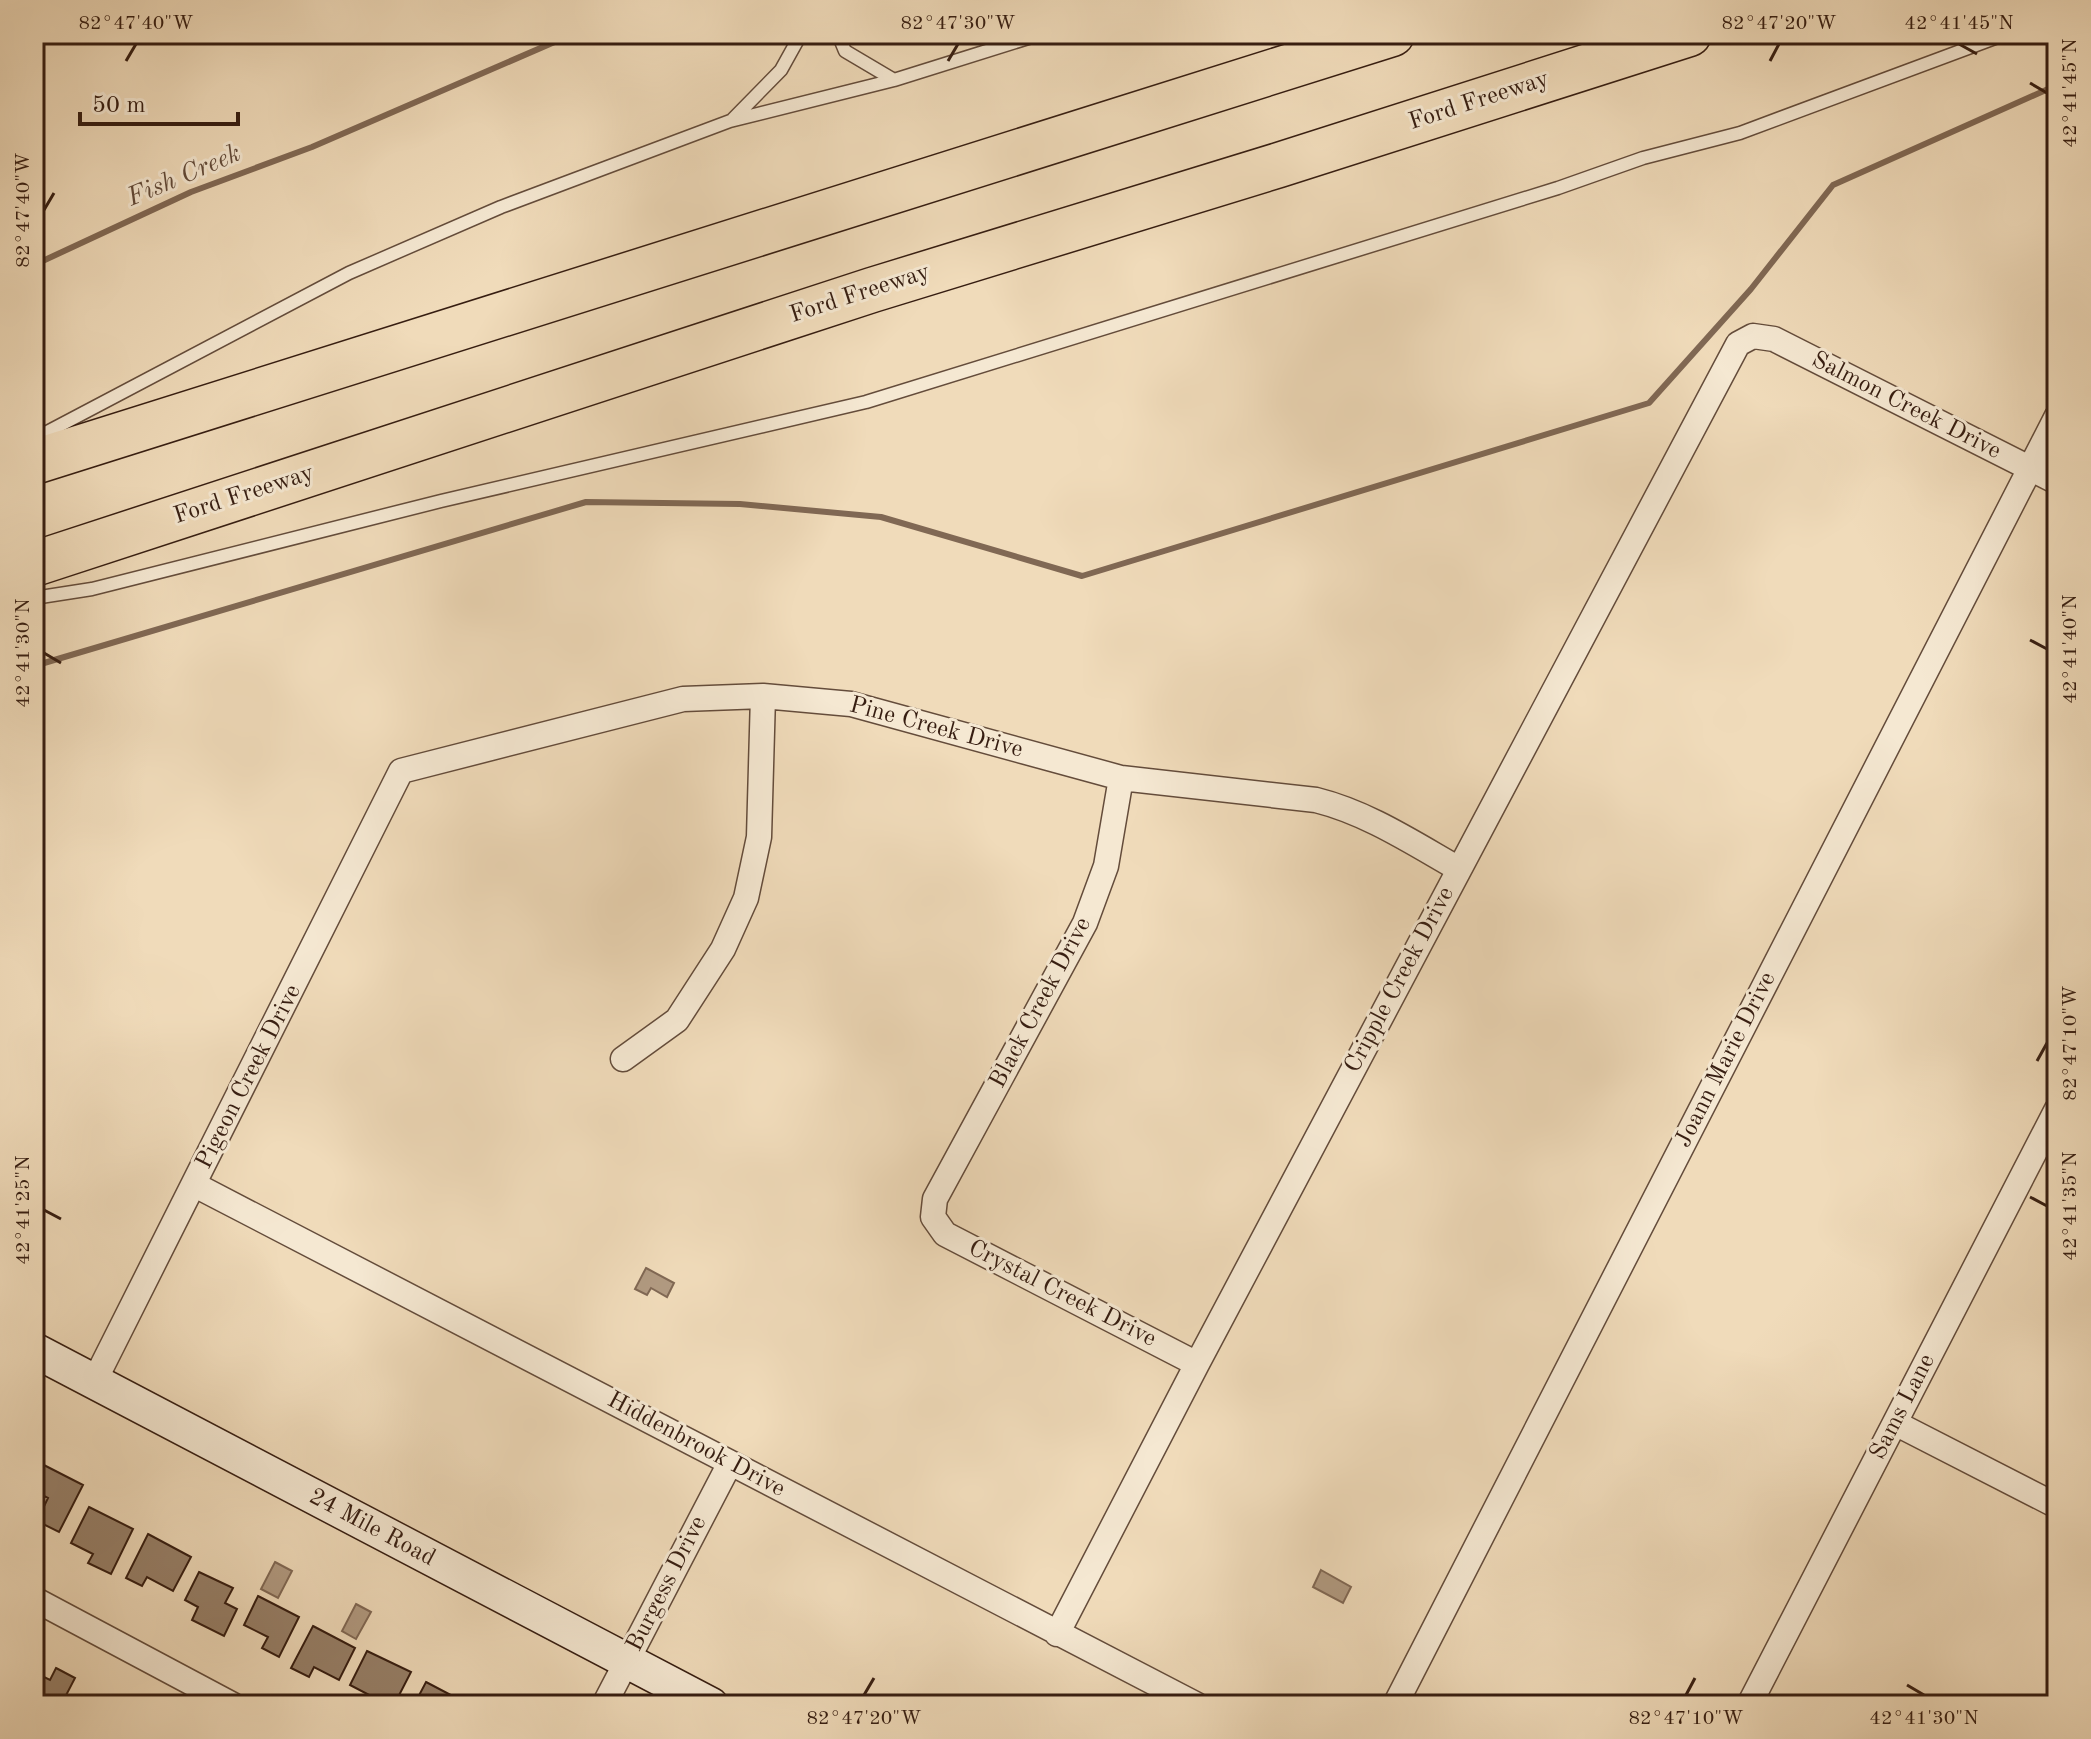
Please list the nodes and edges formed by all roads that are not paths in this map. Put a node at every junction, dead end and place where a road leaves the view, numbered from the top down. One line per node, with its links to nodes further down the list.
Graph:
1 (801, 34): 8 (lane)
2 (838, 34): 7 (lane)
3 (1041, 34): 7 (lane)
4 (1392, 34): 12 (highway)
5 (1689, 34): 15 (highway, Ford Freeway)
6 (2006, 34): 16 (lane)
7 (894, 80): 8 (lane)
8 (730, 121): 11 (lane)
9 (1753, 336): 13 (street, Salmon Creek Drive); 20 (street, Cripple Creek Drive)
10 (2057, 416): 13 (street, Joann Marie Drive)
11 (34, 439)
12 (34, 462)
13 (2030, 469): 14 (street, Salmon Creek Drive); 38 (street, Joann Marie Drive)
14 (2057, 482)
15 (34, 564)
16 (34, 598)
17 (763, 696): 18 (street, Pine Creek Drive); 19 (street, Pine Creek Drive); 21 (street)
18 (401, 771): 23 (street, Pigeon Creek Drive)
19 (1121, 778): 20 (street, Pine Creek Drive); 24 (street, Black Creek Drive)
20 (1459, 869): 26 (street, Cripple Creek Drive)
21 (623, 1059)
22 (2057, 1109): 28 (street, Sams Lane)
23 (195, 1185): 27 (street, Pigeon Creek Drive); 29 (street, Hiddenbrook Drive)
24 (933, 1217): 26 (street, Crystal Creek Drive)
25 (34, 1350): 27 (street, 24 Mile Road)
26 (1197, 1364): 32 (street, Cripple Creek Drive)
27 (94, 1382): 33 (street, 24 Mile Road)
28 (1895, 1423): 30 (street); 39 (street, Sams Lane)
29 (730, 1463): 32 (street, Hiddenbrook Drive); 33 (street, Burgess Drive)
30 (2057, 1506)
31 (34, 1599): 34 (street)
32 (1057, 1634): 37 (street, Hiddenbrook Drive)
33 (627, 1661): 35 (street, Burgess Drive); 36 (street, 24 Mile Road)
34 (233, 1705)
35 (604, 1705)
36 (711, 1705)
37 (1197, 1705)
38 (1395, 1705)
39 (1749, 1705)

